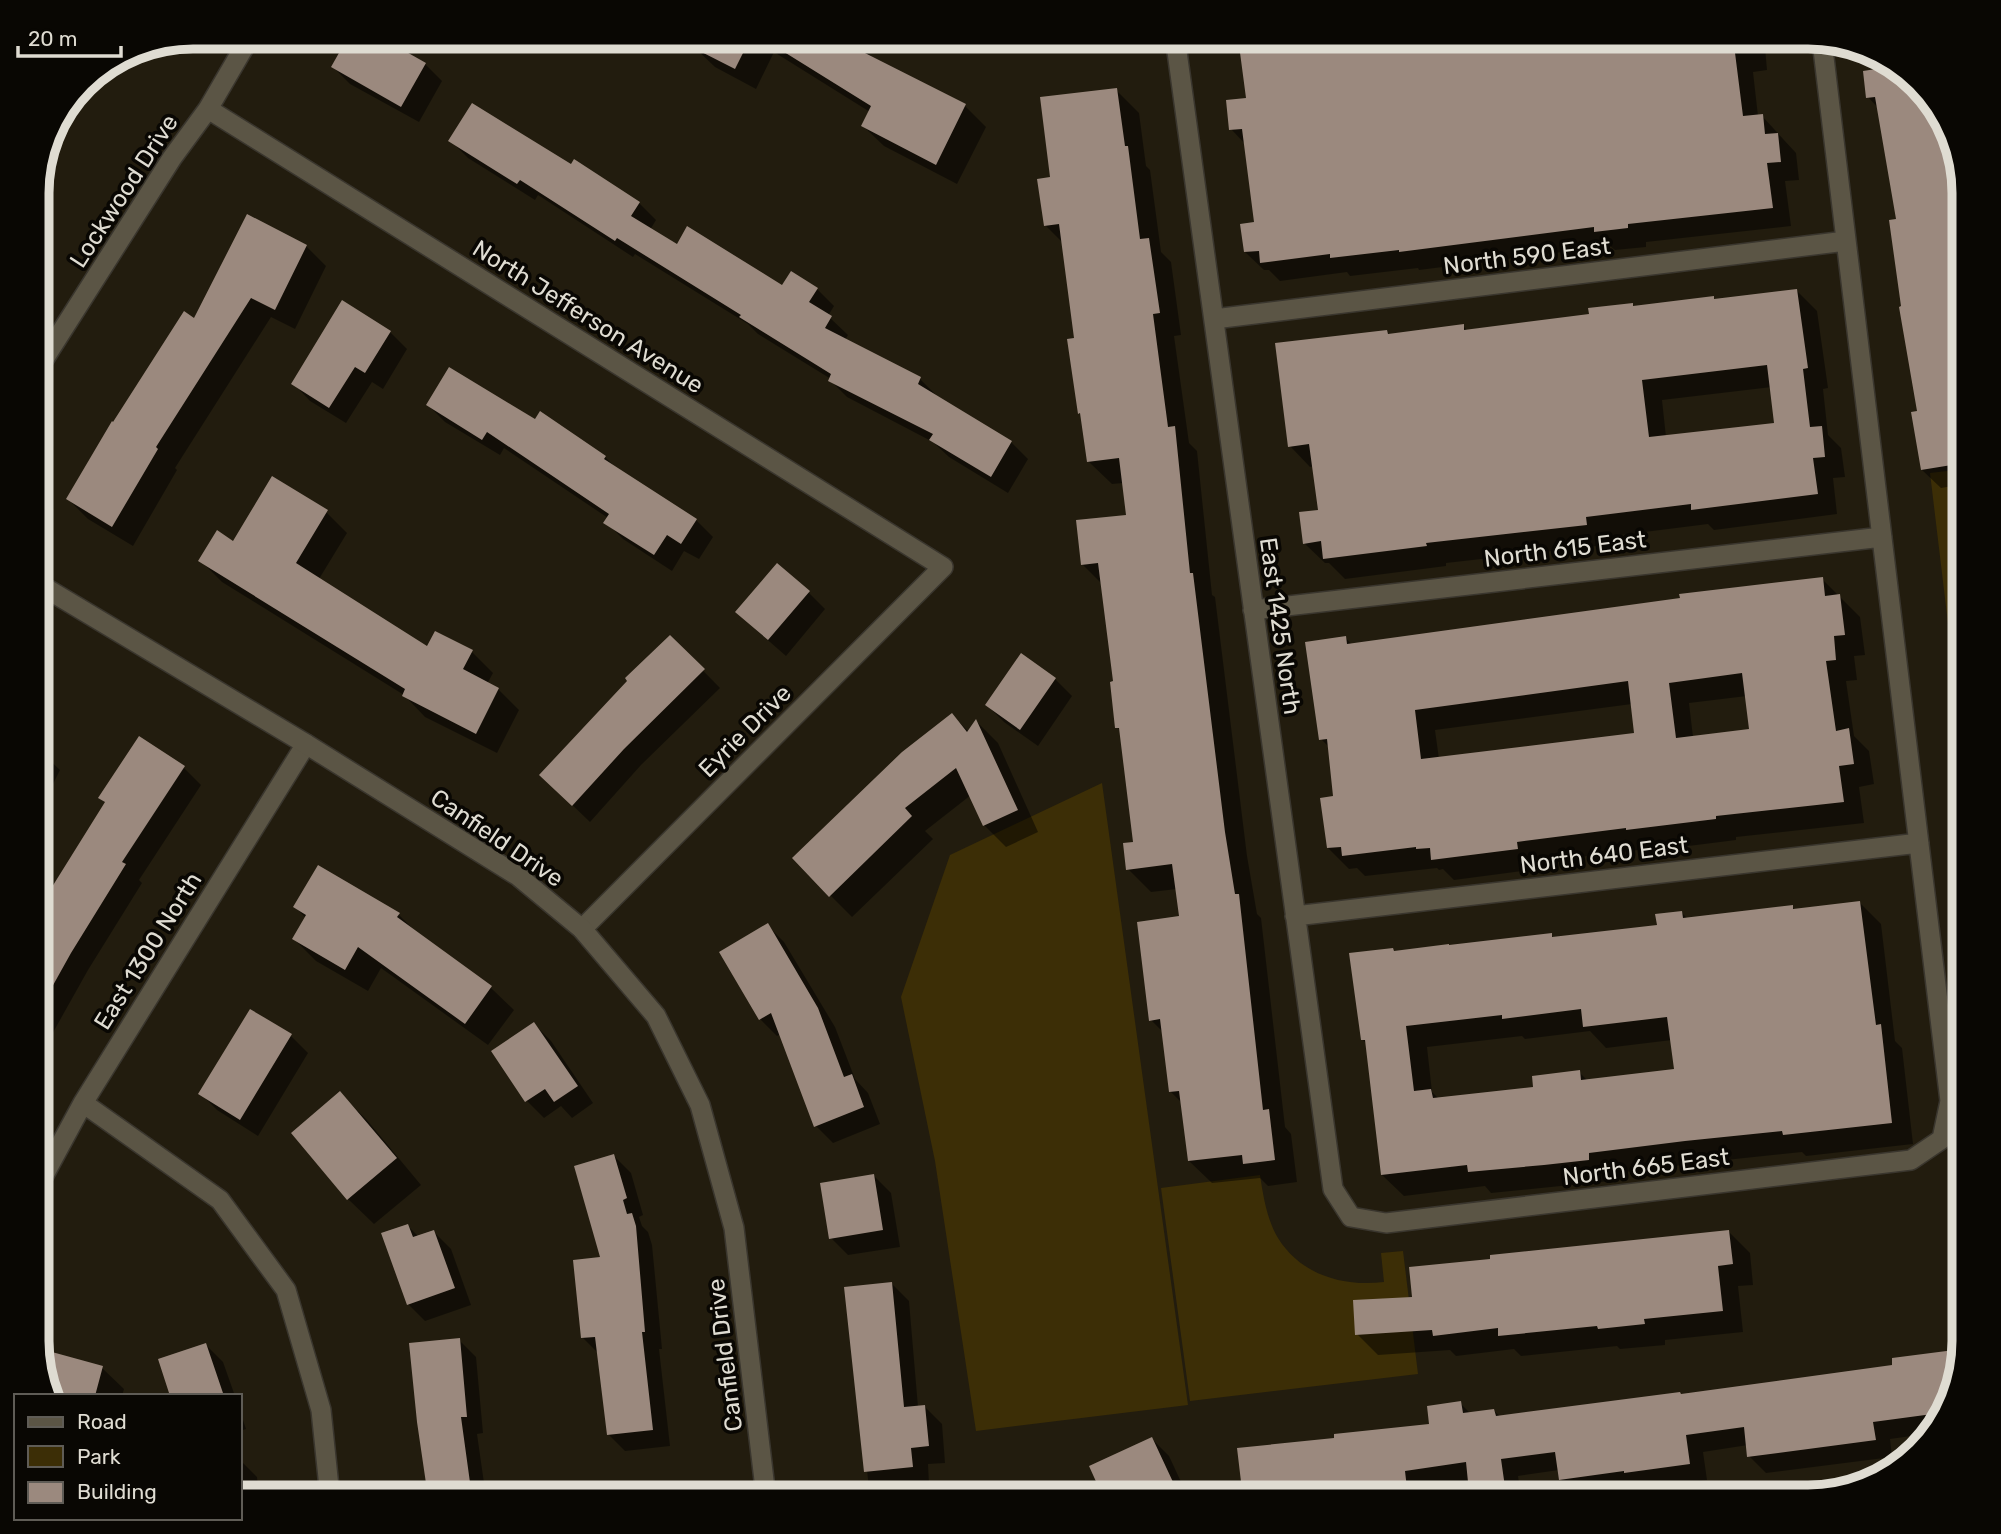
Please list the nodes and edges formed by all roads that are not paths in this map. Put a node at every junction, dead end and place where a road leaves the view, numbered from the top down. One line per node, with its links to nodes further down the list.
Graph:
1 (243, 49): 4 (street, Lockwood Drive)
2 (1177, 49): 6 (street, East 1425 North)
3 (1823, 50): 5 (street)
4 (208, 109): 7 (street, Lockwood Drive); 9 (street, North Jefferson Avenue)
5 (1846, 241): 6 (street, North 590 East); 8 (street)
6 (1214, 319): 11 (street, East 1425 North)
7 (49, 351)
8 (1882, 537): 11 (street, North 615 East); 13 (street)
9 (943, 567): 15 (street, Eyrie Drive)
10 (49, 590): 12 (street, Canfield Drive)
11 (1254, 610): 14 (street, East 1425 North)
12 (306, 744): 15 (street, Canfield Drive); 16 (street, East 1300 North)
13 (1919, 843): 14 (street, North 640 East); 18 (street, North 665 East)
14 (1295, 916): 18 (street, East 1425 North)
15 (582, 929): 20 (street, Canfield Drive)
16 (83, 1103): 17 (street, East 1300 North); 19 (street)
17 (49, 1166)
18 (1350, 1217)
19 (329, 1485)
20 (765, 1485)

